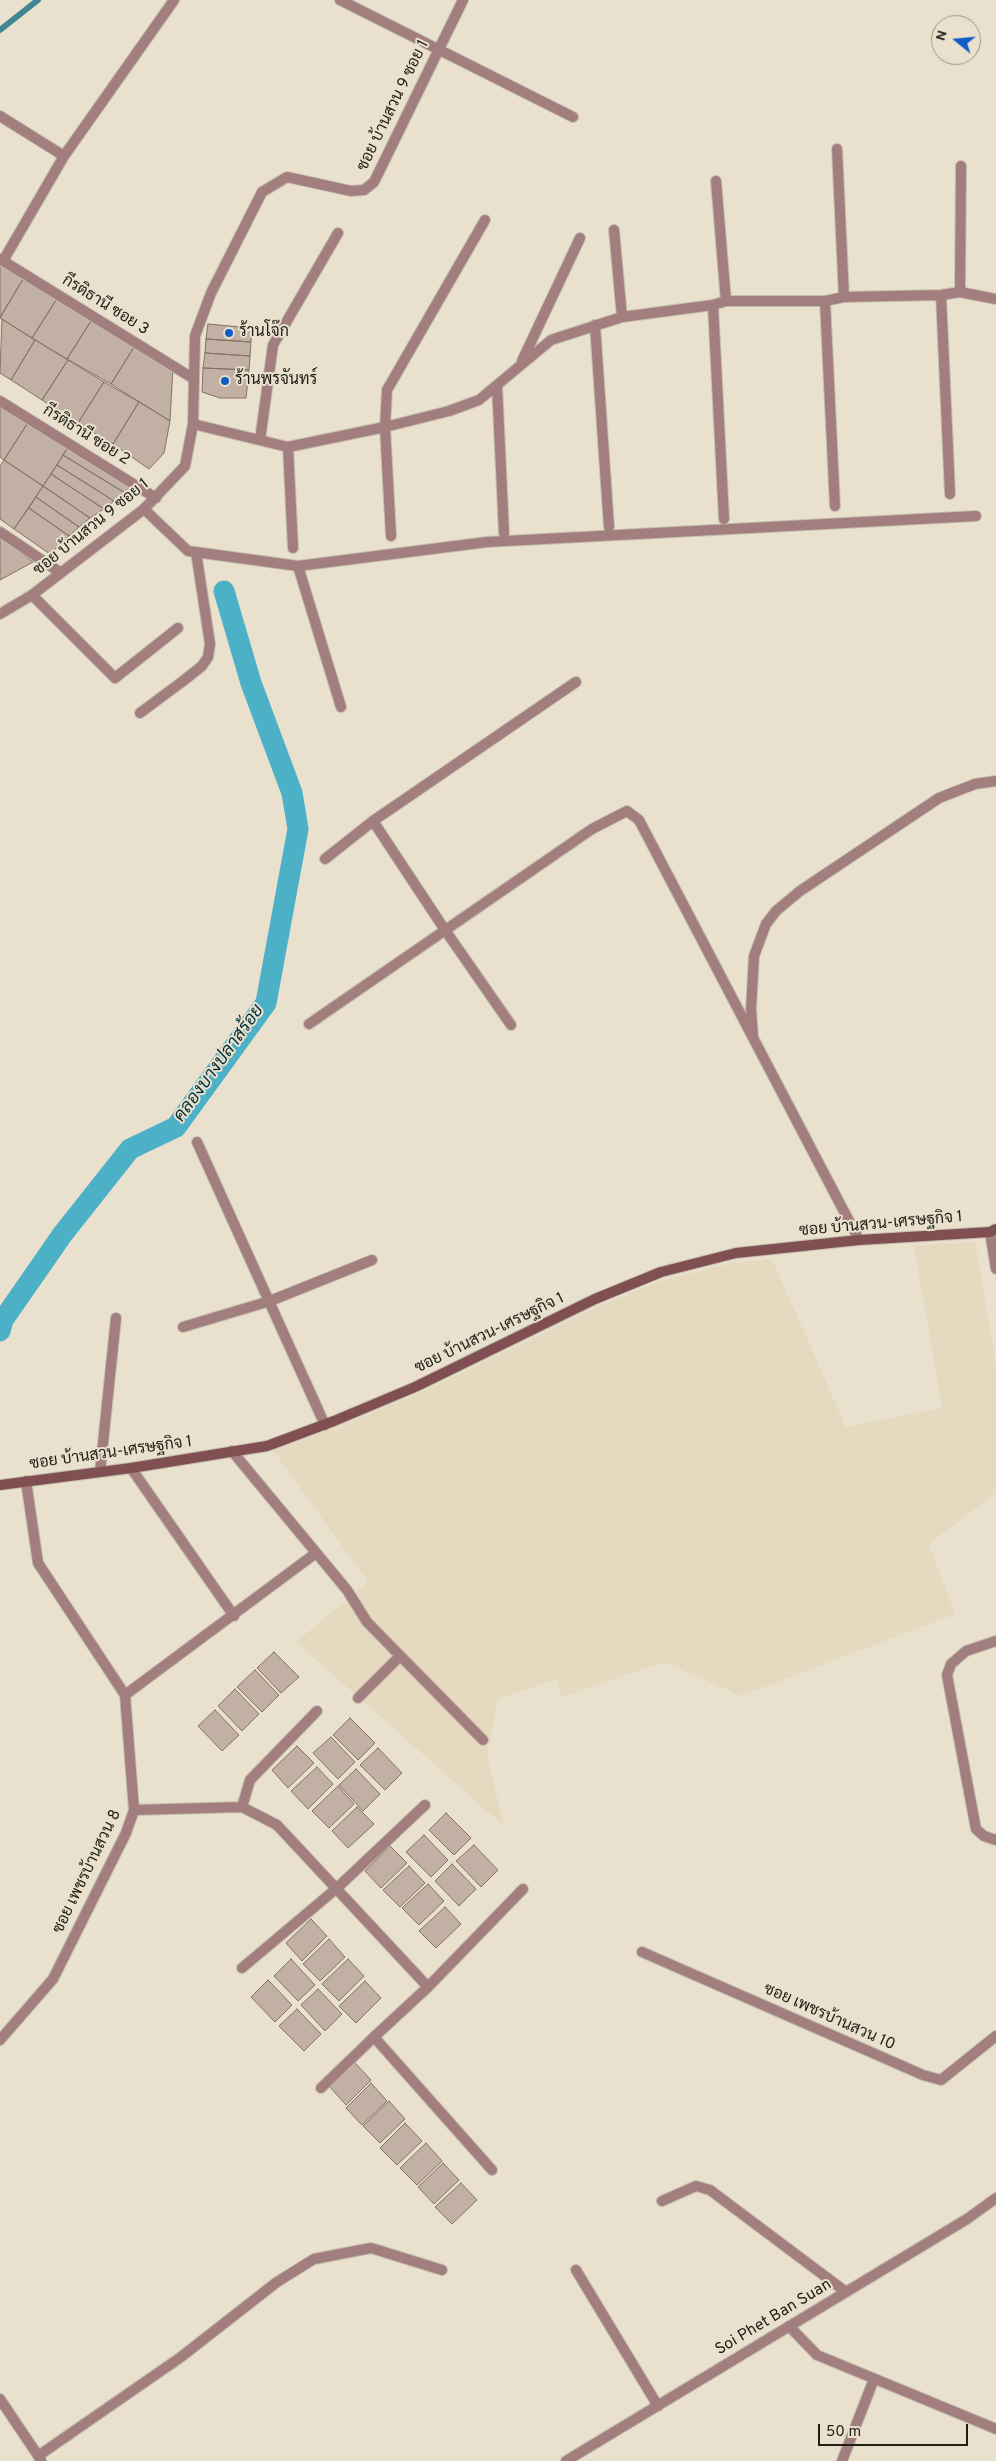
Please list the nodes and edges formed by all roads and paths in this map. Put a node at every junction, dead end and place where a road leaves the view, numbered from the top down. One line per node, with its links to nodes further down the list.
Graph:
1 (174, 0): 8 (street)
2 (340, 0): 4 (street)
3 (463, 0): 4 (street, ซอย บ้านสวน 9 ซอย 1)
4 (438, 50): 6 (street); 26 (street, ซอย บ้านสวน 9 ซอย 1)
5 (0, 116): 8 (street)
6 (573, 117)
7 (837, 149): 18 (street)
8 (64, 156): 15 (street)
9 (961, 166): 16 (street)
10 (716, 181): 20 (street)
11 (485, 220): 30 (street)
12 (614, 230): 23 (street)
13 (338, 233): 31 (street)
14 (580, 238): 25 (street)
15 (1, 260): 26 (street, กีรติธานี ซอย 3)
16 (960, 292): 17 (street); 19 (street)
17 (941, 295): 18 (street); 33 (street)
18 (844, 296): 21 (street)
19 (996, 299)
20 (726, 300): 21 (street); 22 (street)
21 (825, 300): 35 (street)
22 (713, 305): 23 (street); 38 (street)
23 (622, 317): 24 (street)
24 (595, 324): 25 (street); 39 (street)
25 (520, 365): 27 (street)
26 (194, 379): 29 (street, ซอย บ้านสวน 9 ซอย 1)
27 (496, 385): 30 (street); 41 (street)
28 (0, 401): 34 (street, กีรติธานี ซอย 2)
29 (193, 424): 31 (street); 34 (street, ซอย บ้านสวน 9 ซอย 1)
30 (385, 427): 32 (street); 42 (street)
31 (260, 440): 32 (street)
32 (288, 447): 43 (street)
33 (950, 494)
34 (156, 498): 36 (street, ซอย บ้านสวน 9 ซอย 1)
35 (835, 506)
36 (144, 509): 44 (street); 46 (street, ซอย บ้านสวน 9 ซอย 1)
37 (976, 516): 45 (street)
38 (724, 519)
39 (609, 527)
40 (0, 532): 46 (street)
41 (504, 533)
42 (391, 536)
43 (293, 548)
44 (196, 552): 45 (street); 52 (street)
45 (298, 566): 51 (street)
46 (61, 573): 47 (street, ซอย บ้านสวน 9 ซอย 1)
47 (32, 595): 48 (street, ซอย บ้านสวน 9 ซอย 1); 49 (street)
48 (0, 614)
49 (178, 628)
50 (576, 682): 54 (street)
51 (341, 707)
52 (140, 713)
53 (996, 780): 59 (street)
54 (373, 821): 55 (street); 56 (street)
55 (325, 859)
56 (445, 930): 57 (street); 58 (street); 59 (street)
57 (309, 1024)
58 (511, 1025)
59 (753, 1038): 62 (street)
60 (197, 1142): 65 (street)
61 (993, 1230): 62 (street, ซอย บ้านสวน-เศรษฐกิจ 1); 64 (street)
62 (858, 1240): 68 (street, ซอย บ้านสวน-เศรษฐกิจ 1)
63 (372, 1260): 65 (street)
64 (996, 1269)
65 (270, 1301): 67 (street); 68 (street)
66 (116, 1318): 71 (street)
67 (183, 1327)
68 (325, 1425): 69 (street, ซอย บ้านสวน-เศรษฐกิจ 1)
69 (232, 1451): 70 (street, ซอย บ้านสวน-เศรษฐกิจ 1); 74 (street)
70 (131, 1468): 71 (street, ซอย บ้านสวน-เศรษฐกิจ 1); 75 (street)
71 (100, 1472): 72 (street, ซอย บ้านสวน-เศรษฐกิจ 1)
72 (26, 1482): 73 (street, ซอย บ้านสวน-เศรษฐกิจ 1); 78 (street, ซอย เพชรบ้านสวน 8)
73 (0, 1485)
74 (316, 1553): 75 (street); 77 (street)
75 (234, 1616): 78 (street)
76 (996, 1641): 85 (street)
77 (400, 1656): 79 (street); 81 (street)
78 (125, 1695): 84 (street, ซอย เพชรบ้านสวน 8)
79 (358, 1698)
80 (317, 1711): 83 (street)
81 (483, 1740)
82 (425, 1804): 86 (street)
83 (242, 1808): 84 (street); 86 (street)
84 (134, 1810): 93 (street, ซอย เพชรบ้านสวน 8)
85 (996, 1840)
86 (337, 1888): 89 (street); 90 (street)
87 (524, 1889): 90 (street)
88 (642, 1952): 91 (street, ซอย เพชรบ้านสวน 10)
89 (242, 1968)
90 (428, 1987): 92 (street)
91 (996, 2036)
92 (374, 2037): 94 (street); 95 (street)
93 (0, 2040)
94 (321, 2088)
95 (492, 2170)
96 (996, 2198): 100 (street, Soi Phet Ban Suan)
97 (662, 2201): 100 (street)
98 (442, 2270): 106 (street)
99 (576, 2270): 104 (street)
100 (846, 2292): 101 (street, Soi Phet Ban Suan)
101 (789, 2326): 102 (street); 104 (street, Soi Phet Ban Suan)
102 (874, 2379): 105 (street); 108 (street)
103 (0, 2399): 106 (street)
104 (658, 2406): 107 (street, Soi Phet Ban Suan)
105 (996, 2429)
106 (40, 2459)
107 (566, 2461)
108 (842, 2461)

